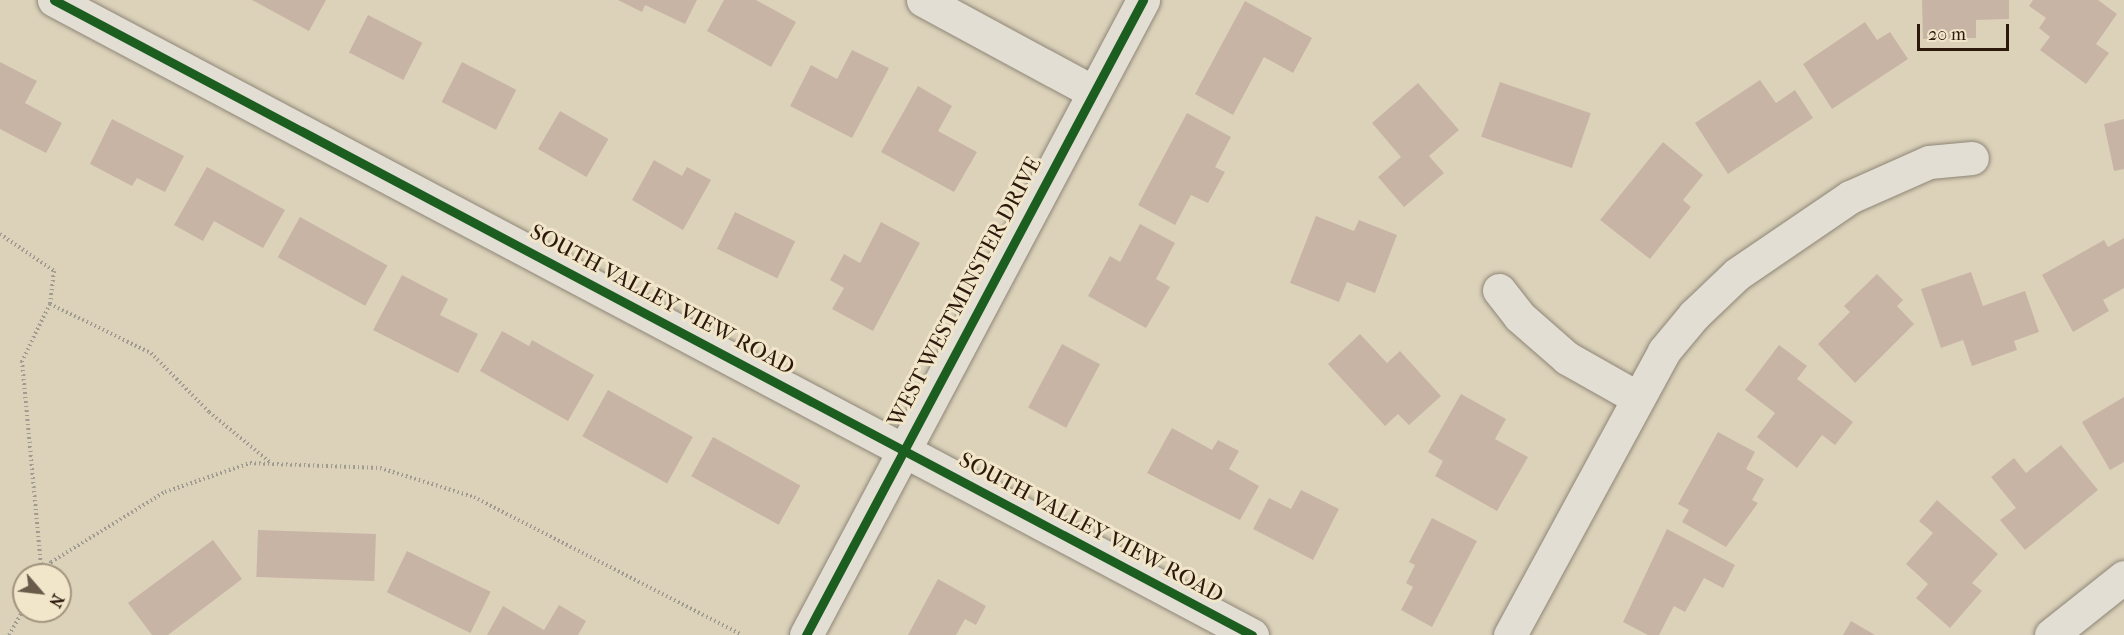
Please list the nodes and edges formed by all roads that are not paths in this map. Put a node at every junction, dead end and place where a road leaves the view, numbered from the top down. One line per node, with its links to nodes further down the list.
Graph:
1 (54, 0): 8 (street, SOUTH VALLEY VIEW ROAD)
2 (923, 0): 4 (street)
3 (1143, 0): 4 (street, WEST WESTMINSTER DRIVE)
4 (1093, 92): 8 (street, WEST WESTMINSTER DRIVE)
5 (1972, 158): 7 (street)
6 (1500, 290): 7 (street)
7 (1638, 398): 12 (street)
8 (904, 451): 10 (street, WEST WESTMINSTER DRIVE); 11 (street, SOUTH VALLEY VIEW ROAD)
9 (2124, 577): 13 (street)
10 (806, 635)
11 (1252, 635)
12 (1510, 635)
13 (2051, 635)

